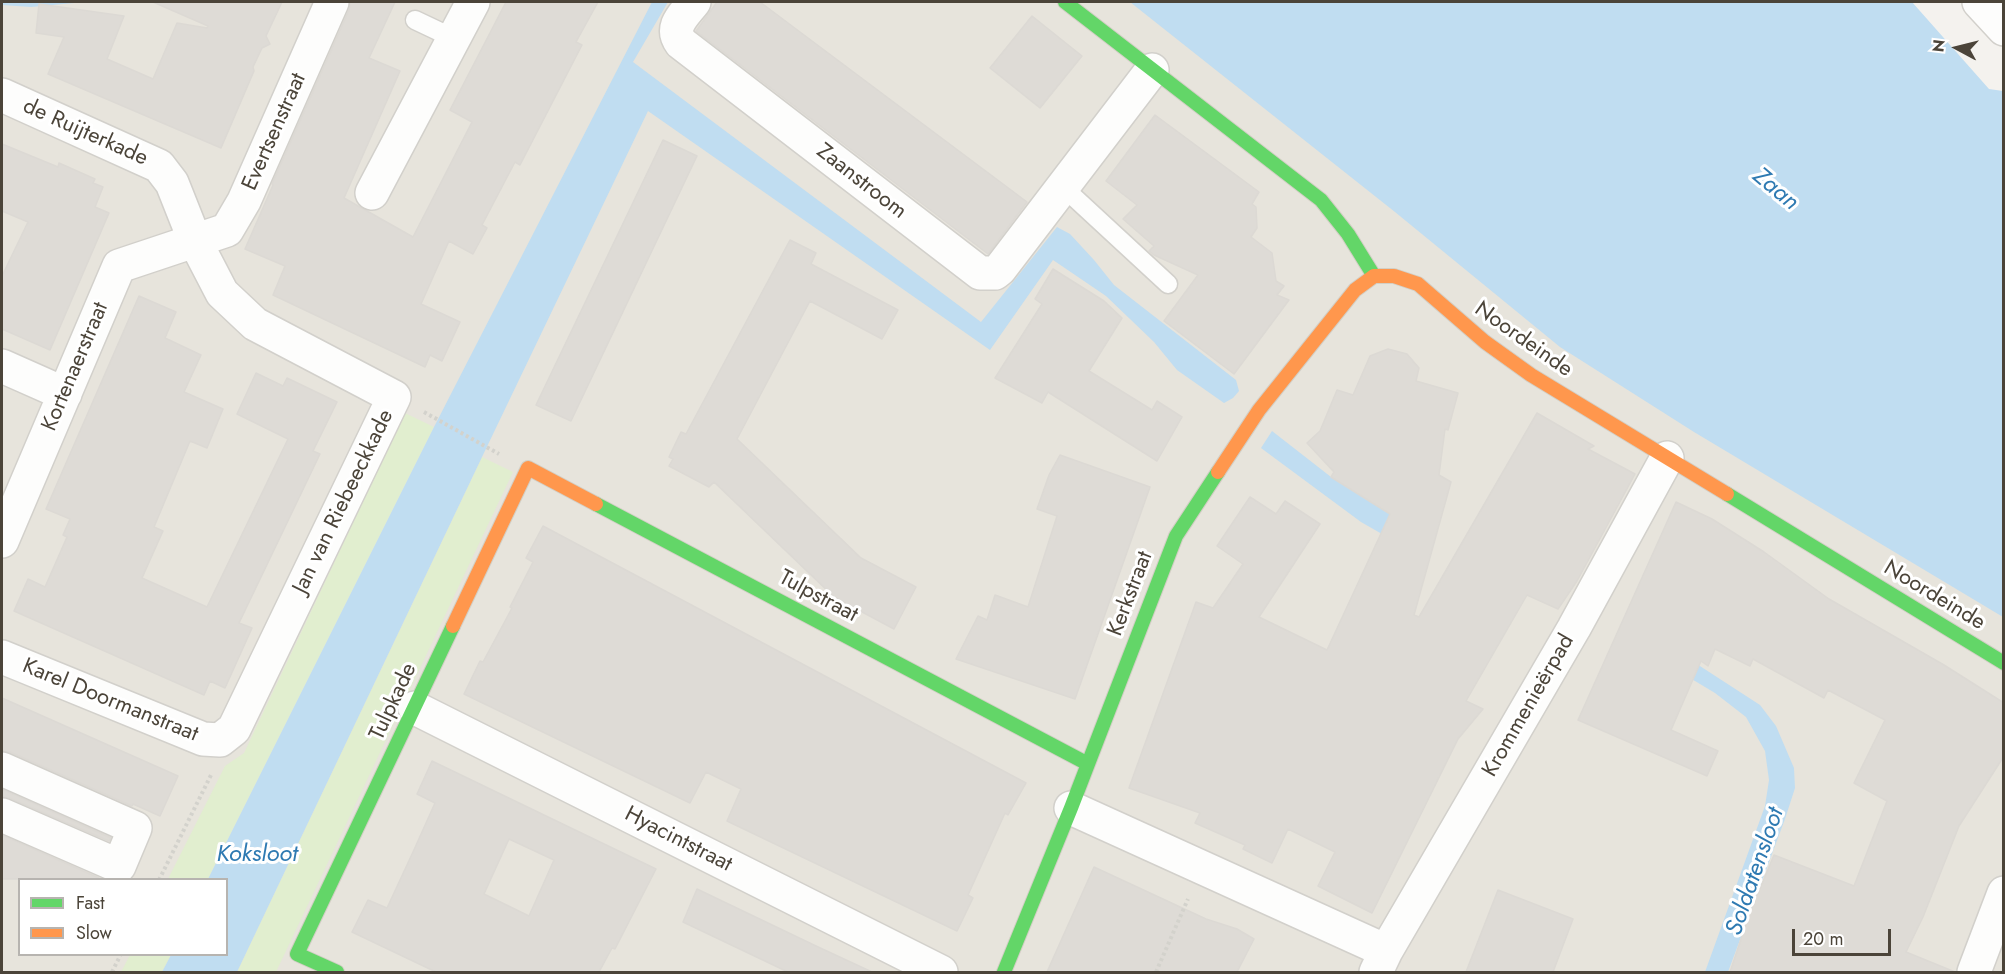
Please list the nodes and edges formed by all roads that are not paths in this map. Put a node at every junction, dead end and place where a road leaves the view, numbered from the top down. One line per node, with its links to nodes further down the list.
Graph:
1 (332, 2): 13 (street, Evertsenstraat)
2 (473, 2): 8 (street)
3 (694, 2): 12 (street, Zaanstroom)
4 (1065, 2): 9 (street)
5 (1979, 2): 7 (street)
6 (415, 20): 8 (lane)
7 (2004, 29)
8 (453, 38): 11 (street)
9 (1152, 70): 12 (street, Zaanstroom); 14 (street)
10 (2, 95): 13 (street, de Ruijterkade)
11 (372, 193)
12 (1056, 196): 15 (lane)
13 (195, 241): 17 (street, Kortenaerstraat); 24 (street, Jan van Riebeeckkade)
14 (1374, 276): 18 (street, Noordeinde); 25 (street, Kerkstraat)
15 (1168, 284)
16 (2, 366): 17 (street)
17 (65, 394): 20 (street, Kortenaerstraat)
18 (1667, 458): 22 (street, Noordeinde); 30 (street, Krommenieërpad)
19 (528, 468): 23 (street, Tulpkade); 25 (street, Tulpstraat)
20 (2, 541)
21 (2, 657): 24 (street, Karel Doormanstraat)
22 (2004, 663)
23 (415, 708): 31 (street, Tulpkade); 32 (street, Hyacintstraat)
24 (220, 740)
25 (1088, 764): 27 (street, Kerkstraat)
26 (2, 769): 28 (street)
27 (1071, 808): 30 (street, Krommenieërpad); 33 (street, Kerkstraat)
28 (2, 815)
29 (2004, 894): 34 (street)
30 (1381, 962)
31 (337, 972)
32 (941, 972)
33 (1004, 972)
34 (1974, 972)

